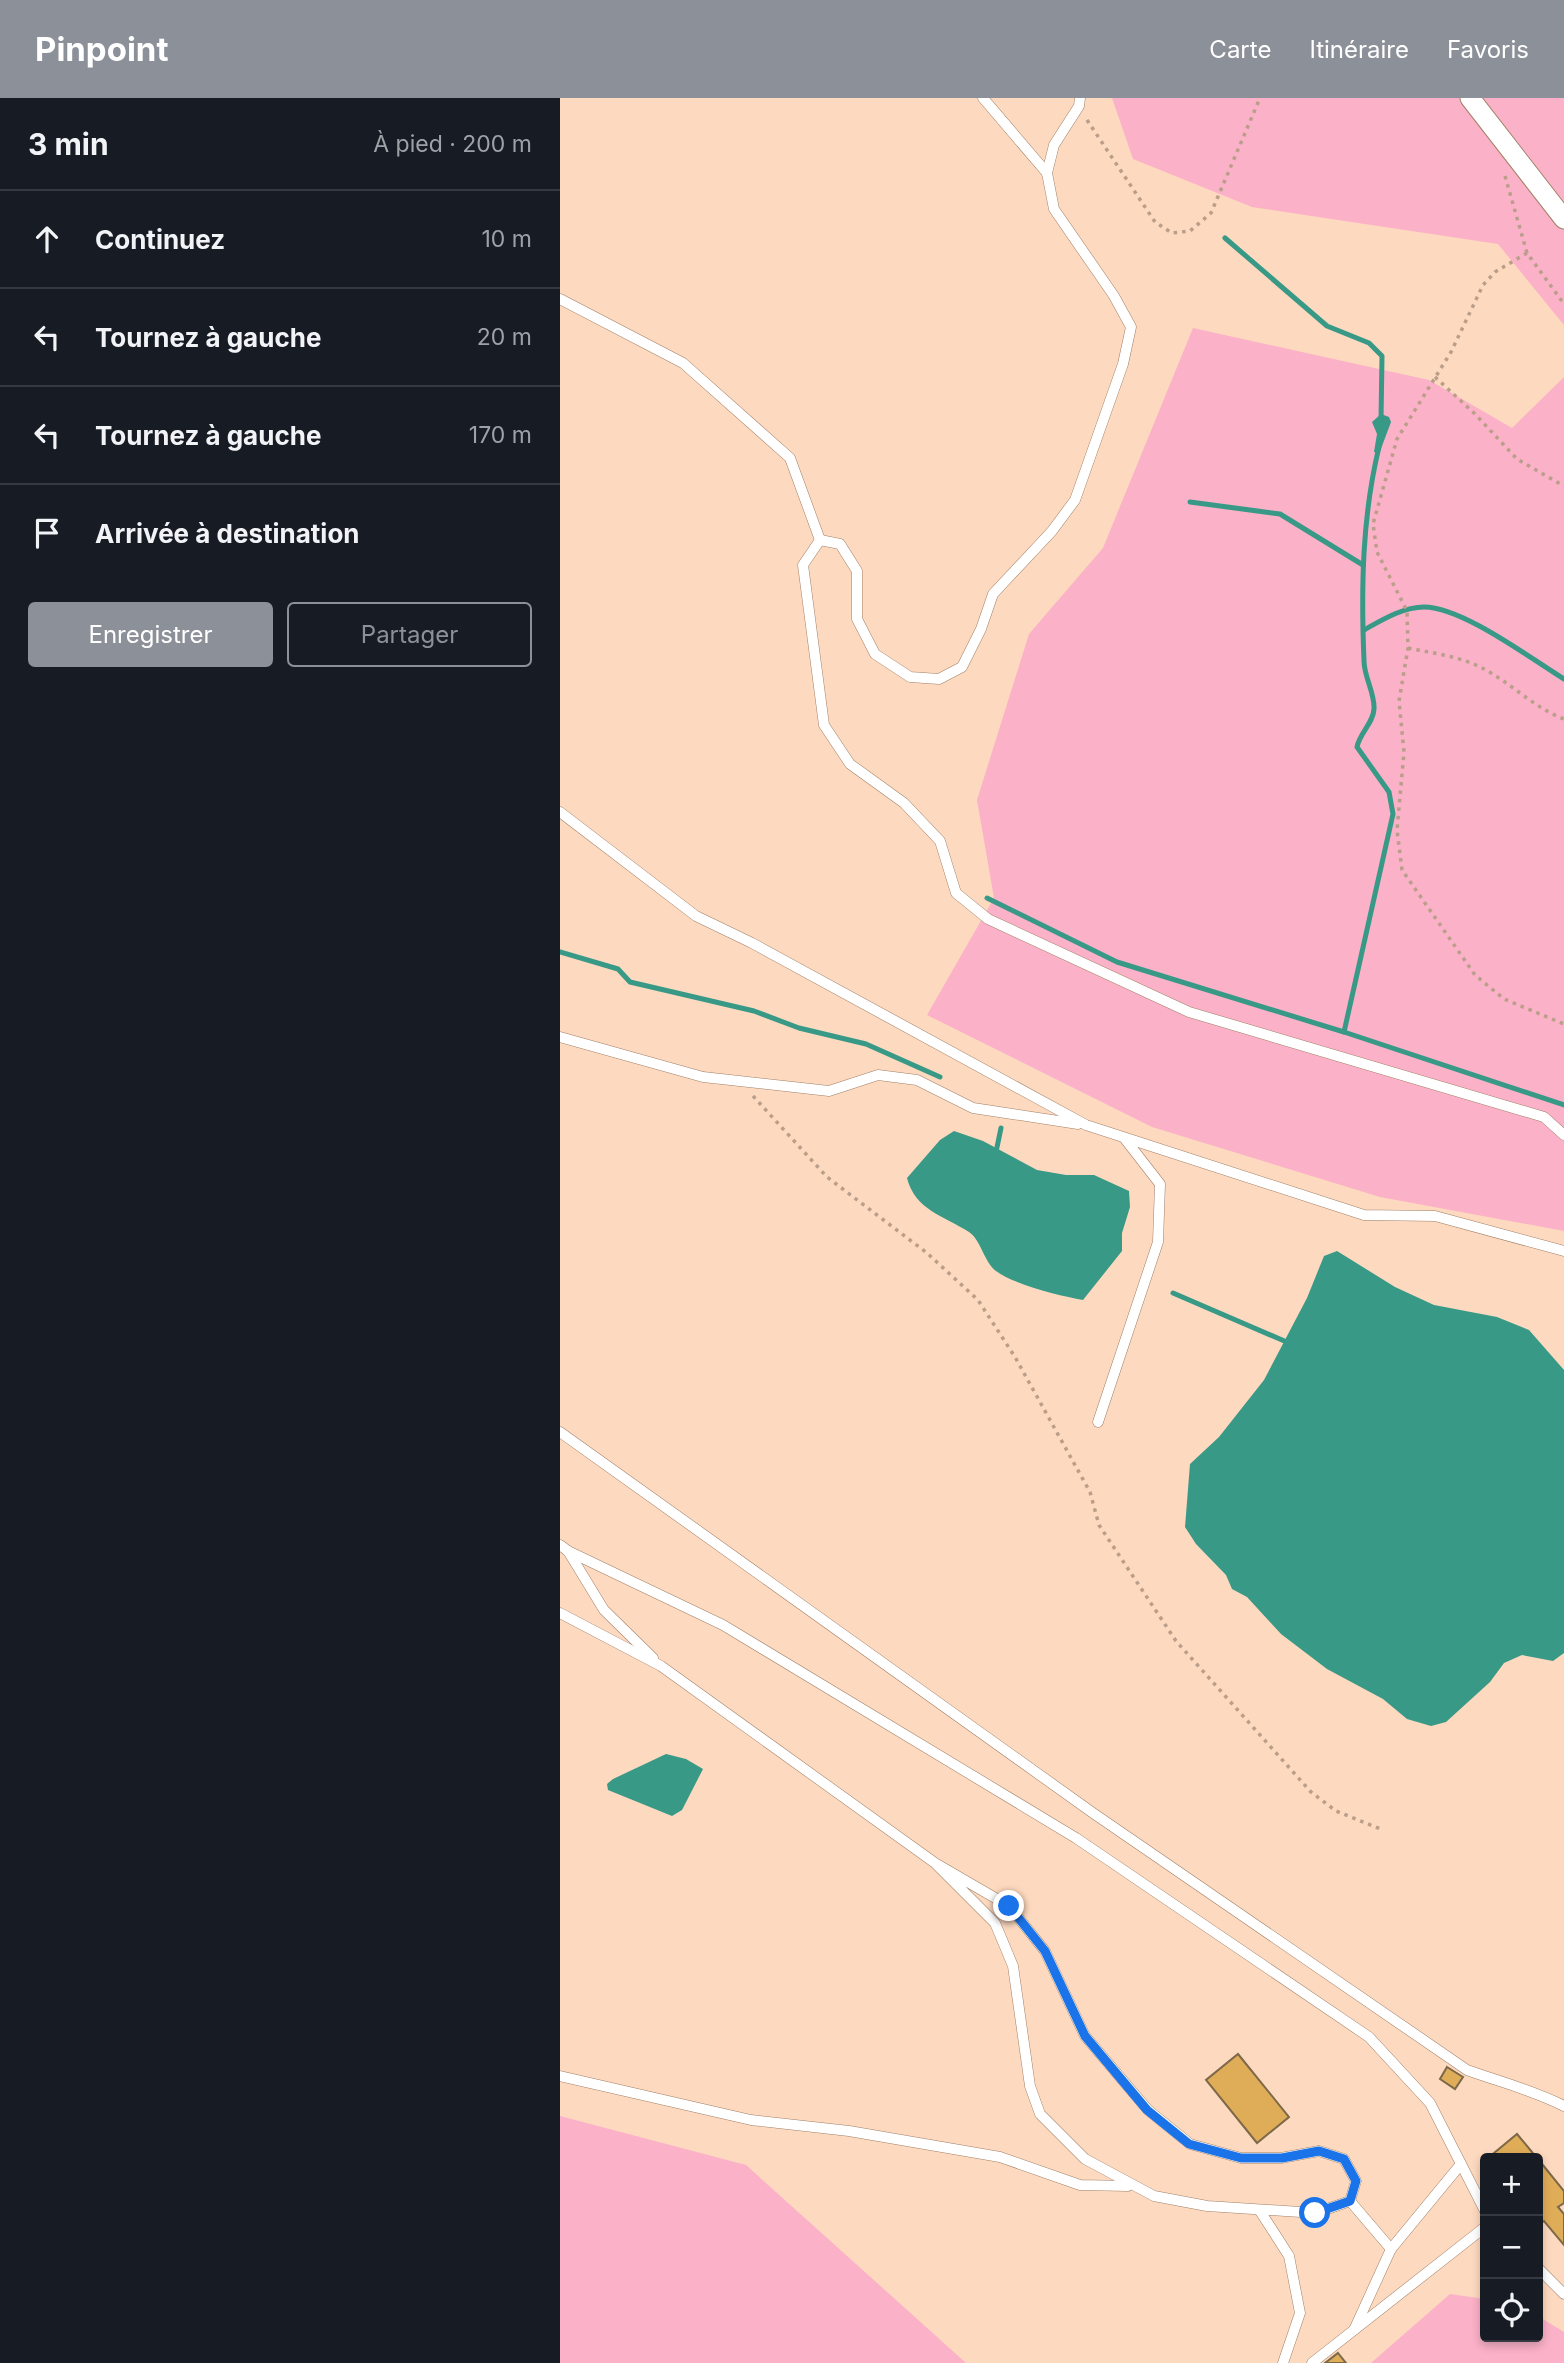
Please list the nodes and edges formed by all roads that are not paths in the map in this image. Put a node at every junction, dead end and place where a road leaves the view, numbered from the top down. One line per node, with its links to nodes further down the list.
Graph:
1 (983, 98): 4 (lane)
2 (1470, 98): 5 (street)
3 (1079, 102): 4 (lane)
4 (1047, 173): 7 (lane)
5 (1564, 219)
6 (560, 299): 7 (lane)
7 (820, 540): 10 (lane)
8 (560, 812): 12 (lane)
9 (560, 1037): 12 (lane)
10 (1544, 1117): 11 (lane); 13 (lane)
11 (1564, 1122)
12 (1086, 1125): 14 (lane)
13 (1564, 1135)
14 (1124, 1139): 15 (lane); 16 (lane)
15 (1564, 1251)
16 (1098, 1422)
17 (560, 1432): 23 (lane)
18 (564, 1548): 20 (lane); 24 (lane)
19 (560, 1613): 20 (lane)
20 (661, 1666): 21 (lane)
21 (935, 1863): 25 (lane); 26 (lane)
22 (560, 2076): 25 (lane)
23 (1564, 2106)
24 (1461, 2164): 27 (lane); 30 (lane)
25 (1131, 2186): 28 (lane)
26 (1350, 2201): 28 (lane); 30 (lane)
27 (1480, 2201)
28 (1260, 2211): 34 (lane)
29 (1480, 2231): 33 (lane)
30 (1391, 2249): 33 (lane)
31 (1543, 2273): 32 (lane)
32 (1564, 2294)
33 (1352, 2334): 35 (lane)
34 (1283, 2363)
35 (1312, 2363)

